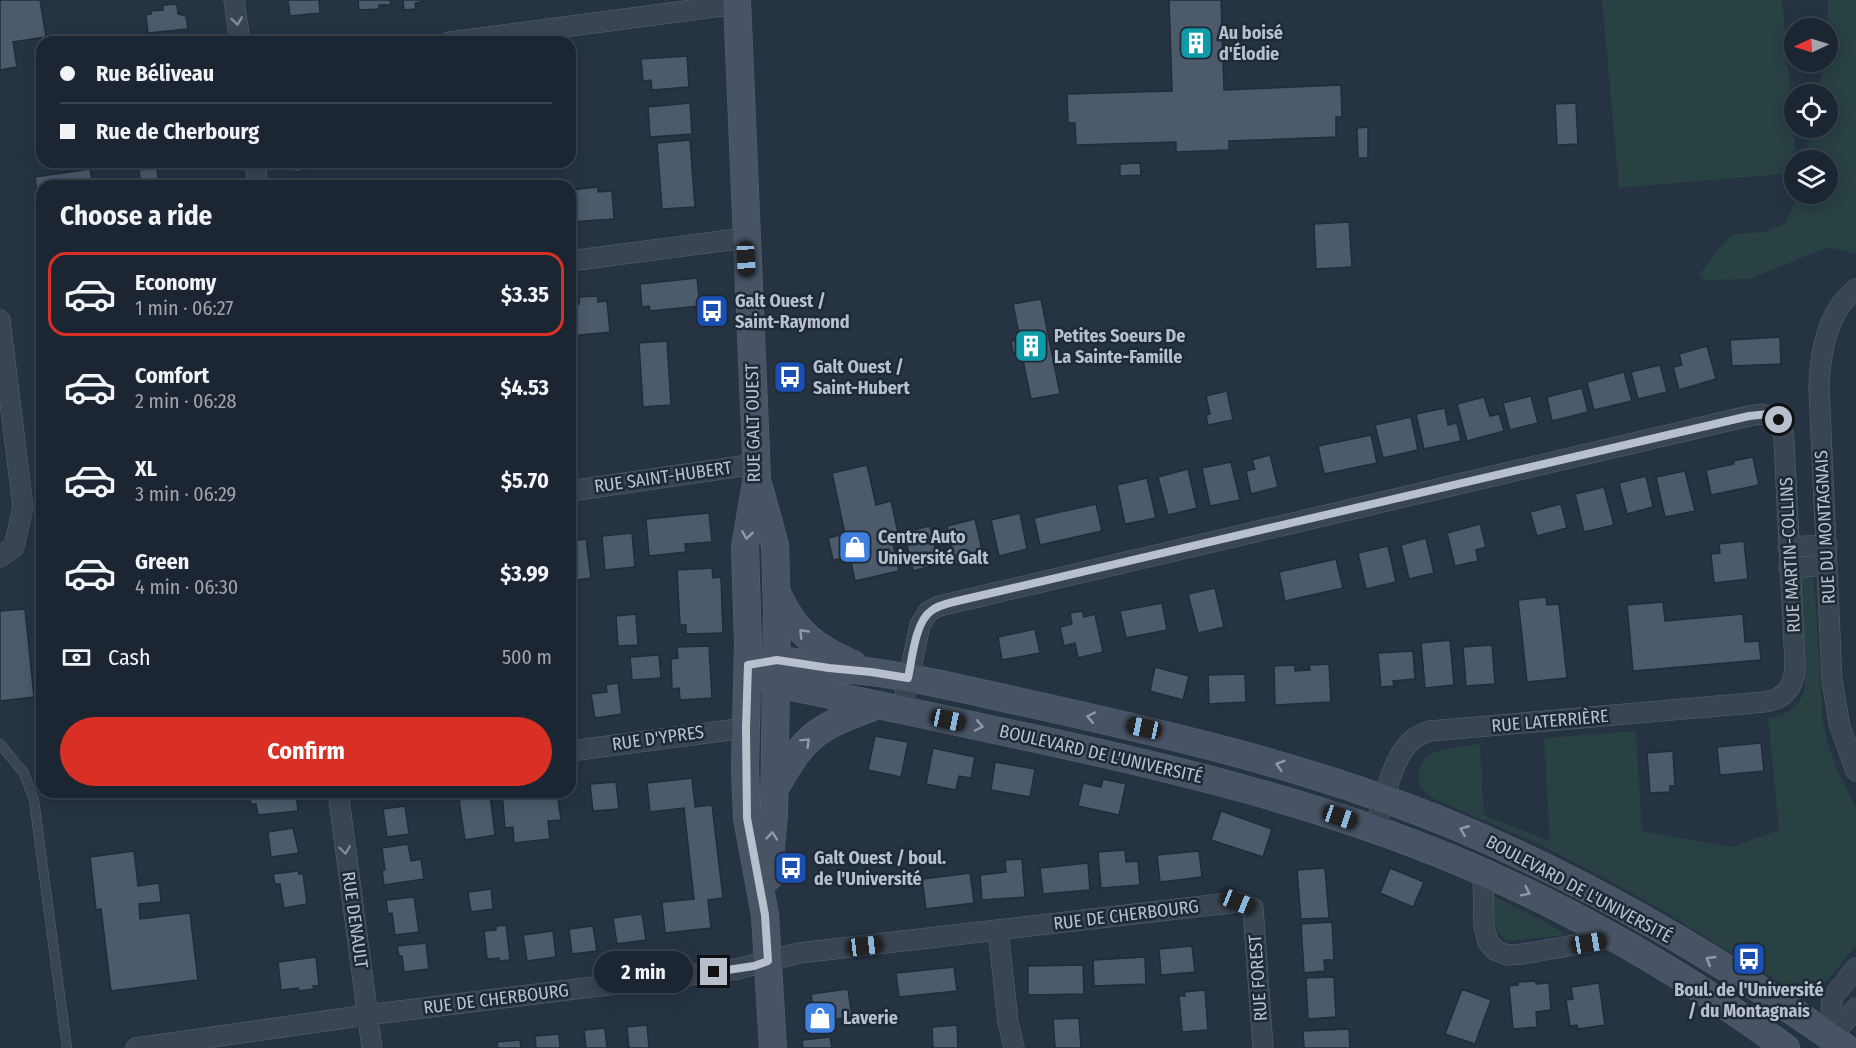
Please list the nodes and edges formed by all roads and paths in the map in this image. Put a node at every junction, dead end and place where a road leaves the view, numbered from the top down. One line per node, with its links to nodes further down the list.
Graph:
1 (234, 0): 3 (street, one-way to 3)
2 (737, 2): 4 (street); 5 (main road, RUE GALT OUEST)
3 (239, 36)
4 (493, 36)
5 (745, 238): 6 (street); 9 (main road, RUE GALT OUEST)
6 (576, 260)
7 (1856, 290): 11 (street, RUE DU MONTAGNAIS)
8 (0, 320): 13 (street)
9 (756, 471): 10 (street, RUE SAINT-HUBERT); 16 (main road, RUE GALT OUEST); 17 (main road, RUE GALT OUEST, one-way to 17)
10 (576, 490)
11 (1827, 545): 12 (street); 14 (street, RUE DU MONTAGNAIS)
12 (1788, 547): 15 (street, RUE MARTIN-COLLINS); 20 (street, RUE MARTIN-COLLINS)
13 (0, 557)
14 (1827, 565): 15 (street); 26 (street, RUE DU MONTAGNAIS)
15 (1790, 568): 21 (street, RUE MARTIN-COLLINS)
16 (776, 591): 18 (main road, RUE GALT OUEST); 19 (main road, one-way to 16)
17 (748, 665): 18 (main road); 23 (main road, RUE GALT OUEST)
18 (776, 672): 19 (main road); 22 (main road, BOULEVARD DE L'UNIVERSITÉ); 27 (main road, RUE GALT OUEST)
19 (871, 672): 20 (main road, BOULEVARD DE L'UNIVERSITÉ)
20 (908, 678): 22 (street); 29 (main road, BOULEVARD DE L'UNIVERSITÉ, one-way to 20)
21 (1786, 694): 29 (street, RUE LATERRIÈRE)
22 (890, 707): 27 (main road, one-way to 22); 30 (main road, BOULEVARD DE L'UNIVERSITÉ, one-way to 30)
23 (746, 728): 25 (street, RUE D'YPRES); 33 (main road, RUE GALT OUEST)
24 (0, 744): 41 (lane)
25 (576, 749)
26 (1856, 771)
27 (774, 791): 33 (main road, RUE GALT OUEST, one-way to 27)
28 (339, 798): 39 (street, RUE DENAULT, one-way to 39)
29 (1385, 799): 30 (street, RUE LATERRIÈRE); 40 (main road, BOULEVARD DE L'UNIVERSITÉ, one-way to 29)
30 (1375, 829): 31 (main road, BOULEVARD DE L'UNIVERSITÉ)
31 (1483, 872): 35 (main road, BOULEVARD DE L'UNIVERSITÉ, one-way to 35); 35 (street, BOULEVARD DE L'UNIVERSITÉ)
32 (1253, 908): 34 (street, RUE DE CHERBOURG); 46 (street, RUE FOREST)
33 (765, 915): 36 (main road, RUE GALT OUEST)
34 (998, 930): 36 (street, RUE DE CHERBOURG); 45 (street)
35 (1614, 938): 47 (main road, BOULEVARD DE L'UNIVERSITÉ)
36 (768, 961): 39 (street, RUE DE CHERBOURG); 44 (main road, RUE GALT OUEST)
37 (1856, 968): 40 (street)
38 (1856, 1008): 40 (street)
39 (368, 1015): 42 (street, RUE DE CHERBOURG); 43 (street, RUE DENAULT)
40 (1833, 1044)
41 (67, 1048)
42 (136, 1048)
43 (372, 1048)
44 (774, 1048)
45 (1014, 1048)
46 (1263, 1048)
47 (1786, 1048)

